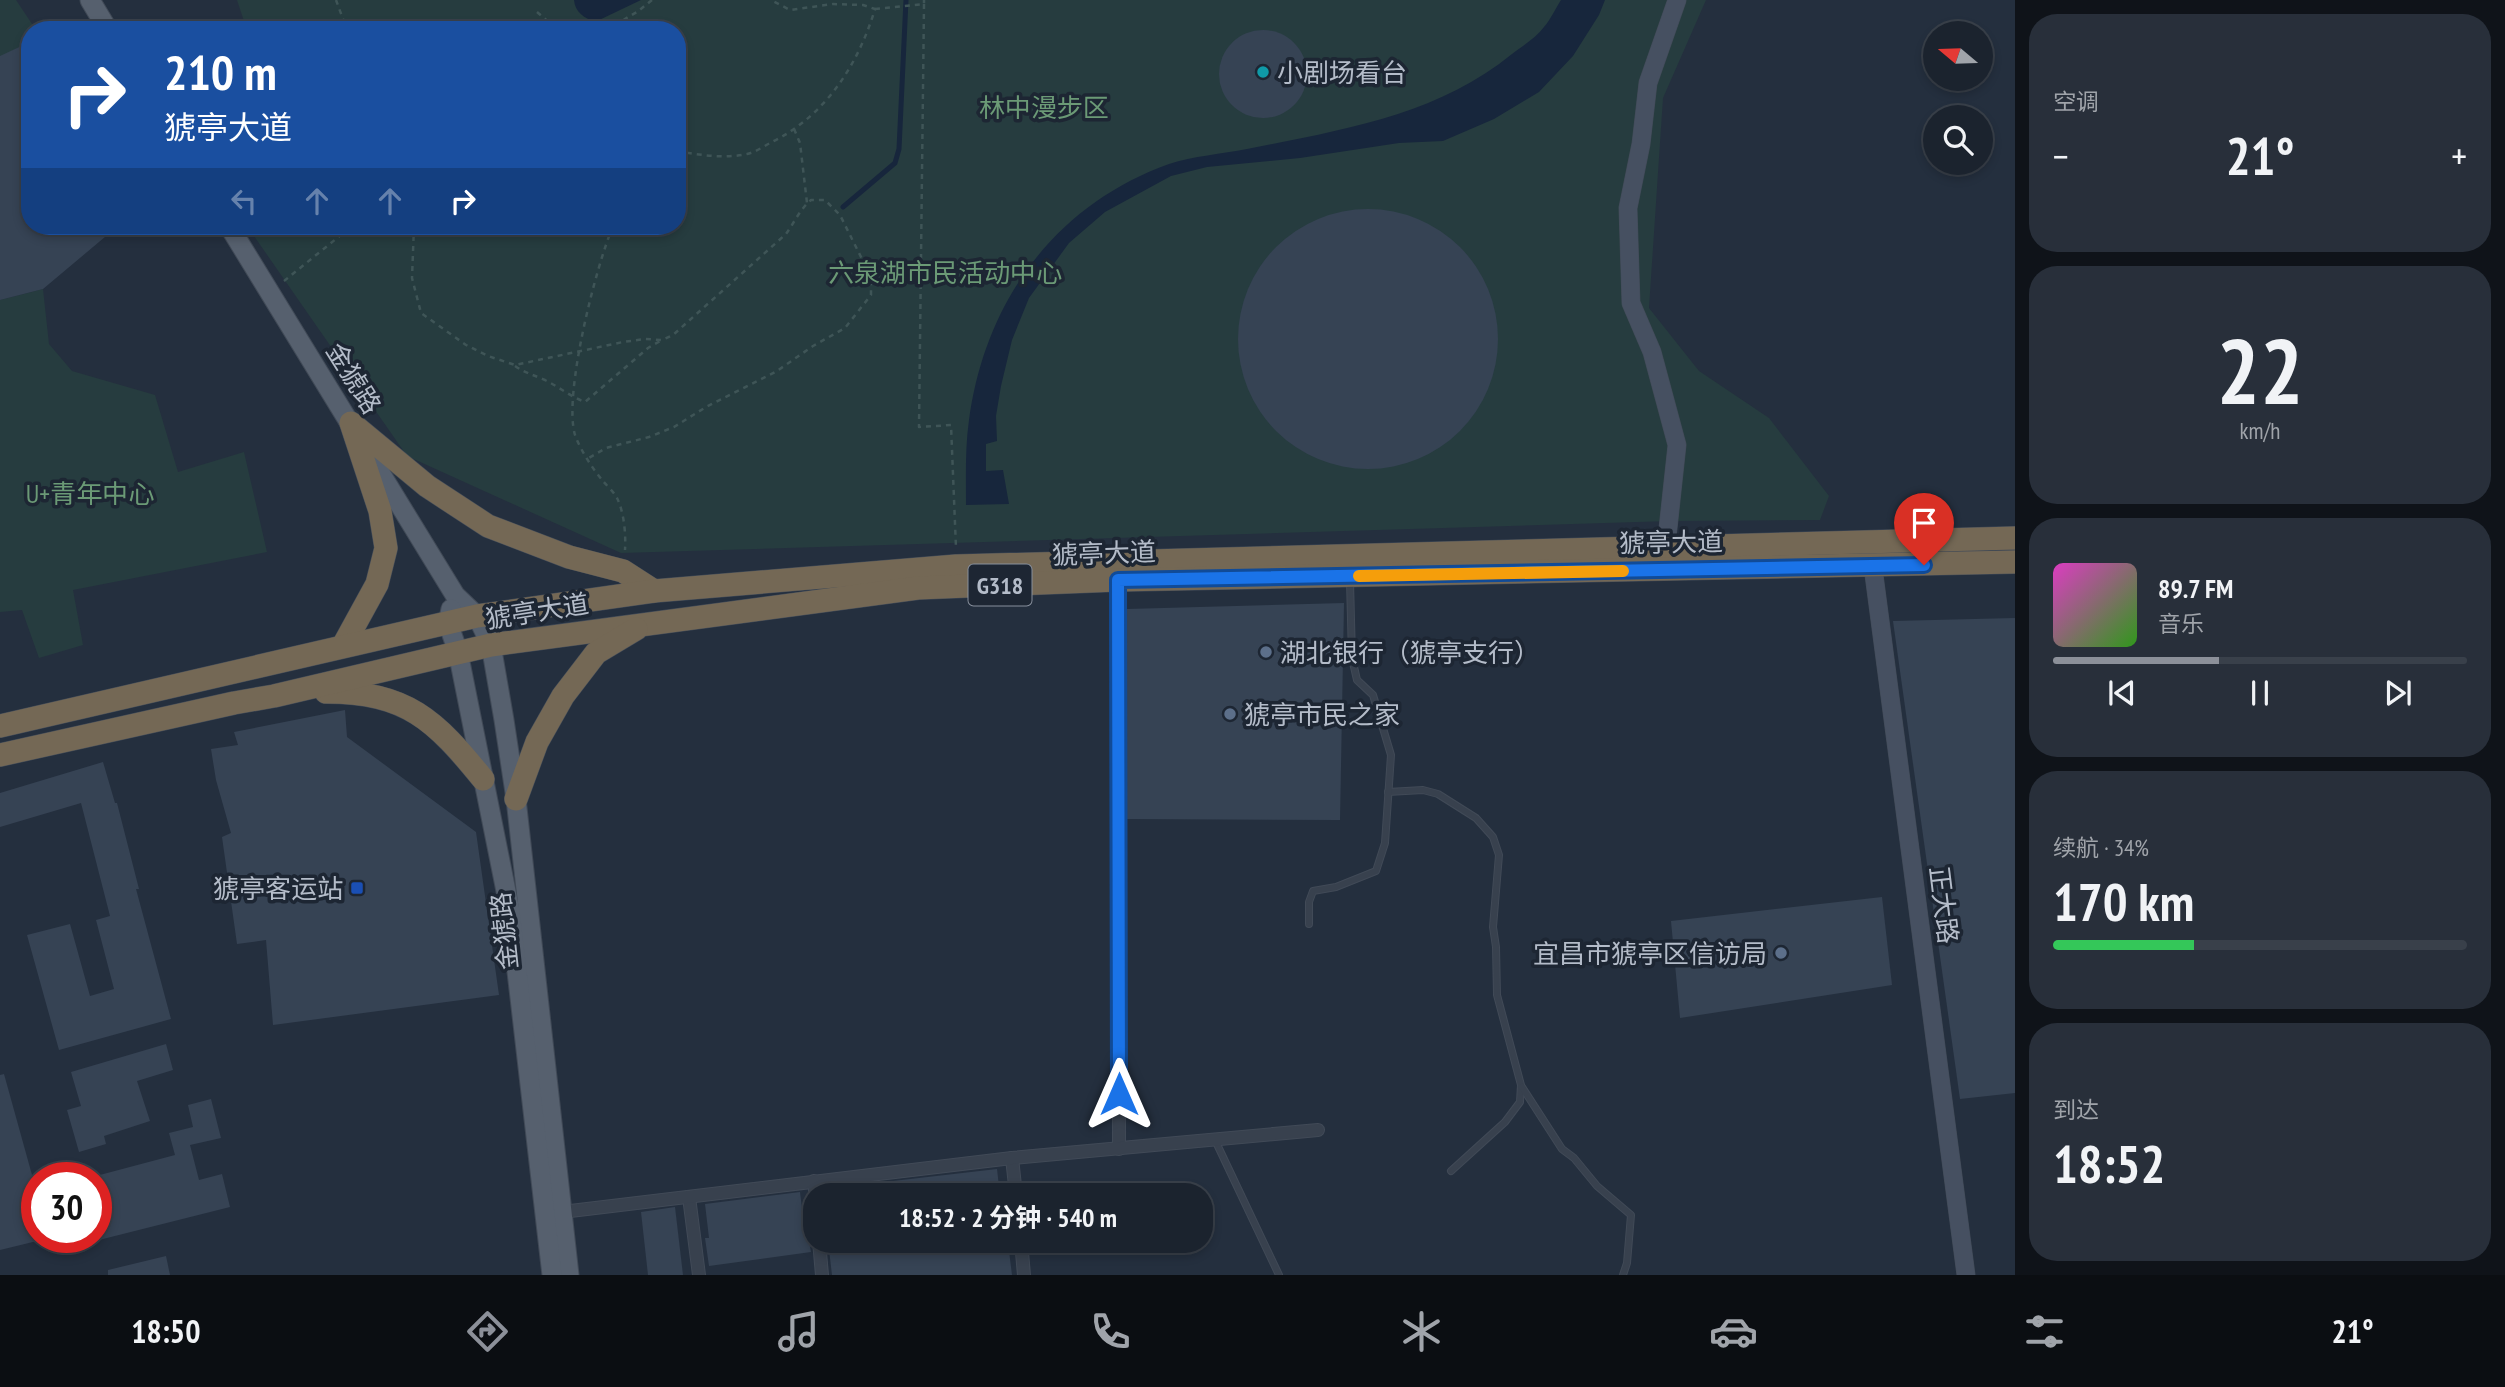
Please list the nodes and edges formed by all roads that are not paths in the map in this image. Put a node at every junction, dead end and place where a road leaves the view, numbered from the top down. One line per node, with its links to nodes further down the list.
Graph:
1 (90, 0): 3 (main road)
2 (1677, 0): 8 (main road)
3 (103, 21)
4 (235, 235): 5 (main road, 金猇路)
5 (351, 424): 13 (highway); 14 (main road, 金猇路); 19 (highway)
6 (2015, 538): 7 (highway, 猇亭大道 / G318)
7 (1869, 542): 8 (highway, 猇亭大道 / G318); 10 (main road, 正大路)
8 (1666, 547): 13 (highway, 猇亭大道 / G318)
9 (2015, 562): 10 (highway, 猇亭大道 / G318)
10 (1873, 567): 11 (highway, 猇亭大道 / G318); 47 (main road, 正大路)
11 (1349, 576): 12 (highway, 猇亭大道 / G318); 25 (lane)
12 (1118, 580): 17 (highway, 猇亭大道 / G318); 31 (street)
13 (654, 591): 15 (highway, 猇亭大道 / G318)
14 (455, 595): 15 (main road, 金猇路); 16 (main road)
15 (477, 616): 16 (highway, 猇亭大道 / G318); 18 (main road, 金猇路)
16 (448, 623): 19 (highway, 猇亭大道 / G318); 20 (main road, 金猇路)
17 (647, 623): 18 (highway, 猇亭大道 / G318); 26 (highway)
18 (491, 645): 20 (highway, 猇亭大道 / G318); 26 (main road, 金猇路)
19 (343, 646): 22 (highway, 猇亭大道 / G318)
20 (458, 652): 21 (highway, 猇亭大道 / G318); 24 (main road, 金猇路)
21 (274, 696): 23 (highway, 猇亭大道 / G318); 24 (highway)
22 (0, 726)
23 (0, 755)
24 (483, 779): 40 (main road, 金猇路)
25 (1388, 792): 27 (lane); 28 (lane)
26 (516, 799): 37 (main road, 金猇路)
27 (1309, 924)
28 (1521, 1085): 33 (lane); 46 (lane)
29 (1318, 1130): 30 (street)
30 (1216, 1140): 31 (street); 45 (lane)
31 (1119, 1149): 32 (street)
32 (1012, 1158): 34 (street); 35 (street)
33 (1451, 1171)
34 (814, 1181): 36 (street)
35 (1015, 1183)
36 (688, 1197): 37 (street); 42 (street)
37 (562, 1212): 41 (main road, 金猇路)
38 (820, 1253): 43 (street)
39 (1022, 1253): 44 (street)
40 (552, 1275)
41 (569, 1275)
42 (699, 1275)
43 (822, 1275)
44 (1024, 1275)
45 (1279, 1275)
46 (1623, 1275)
47 (1966, 1275)

